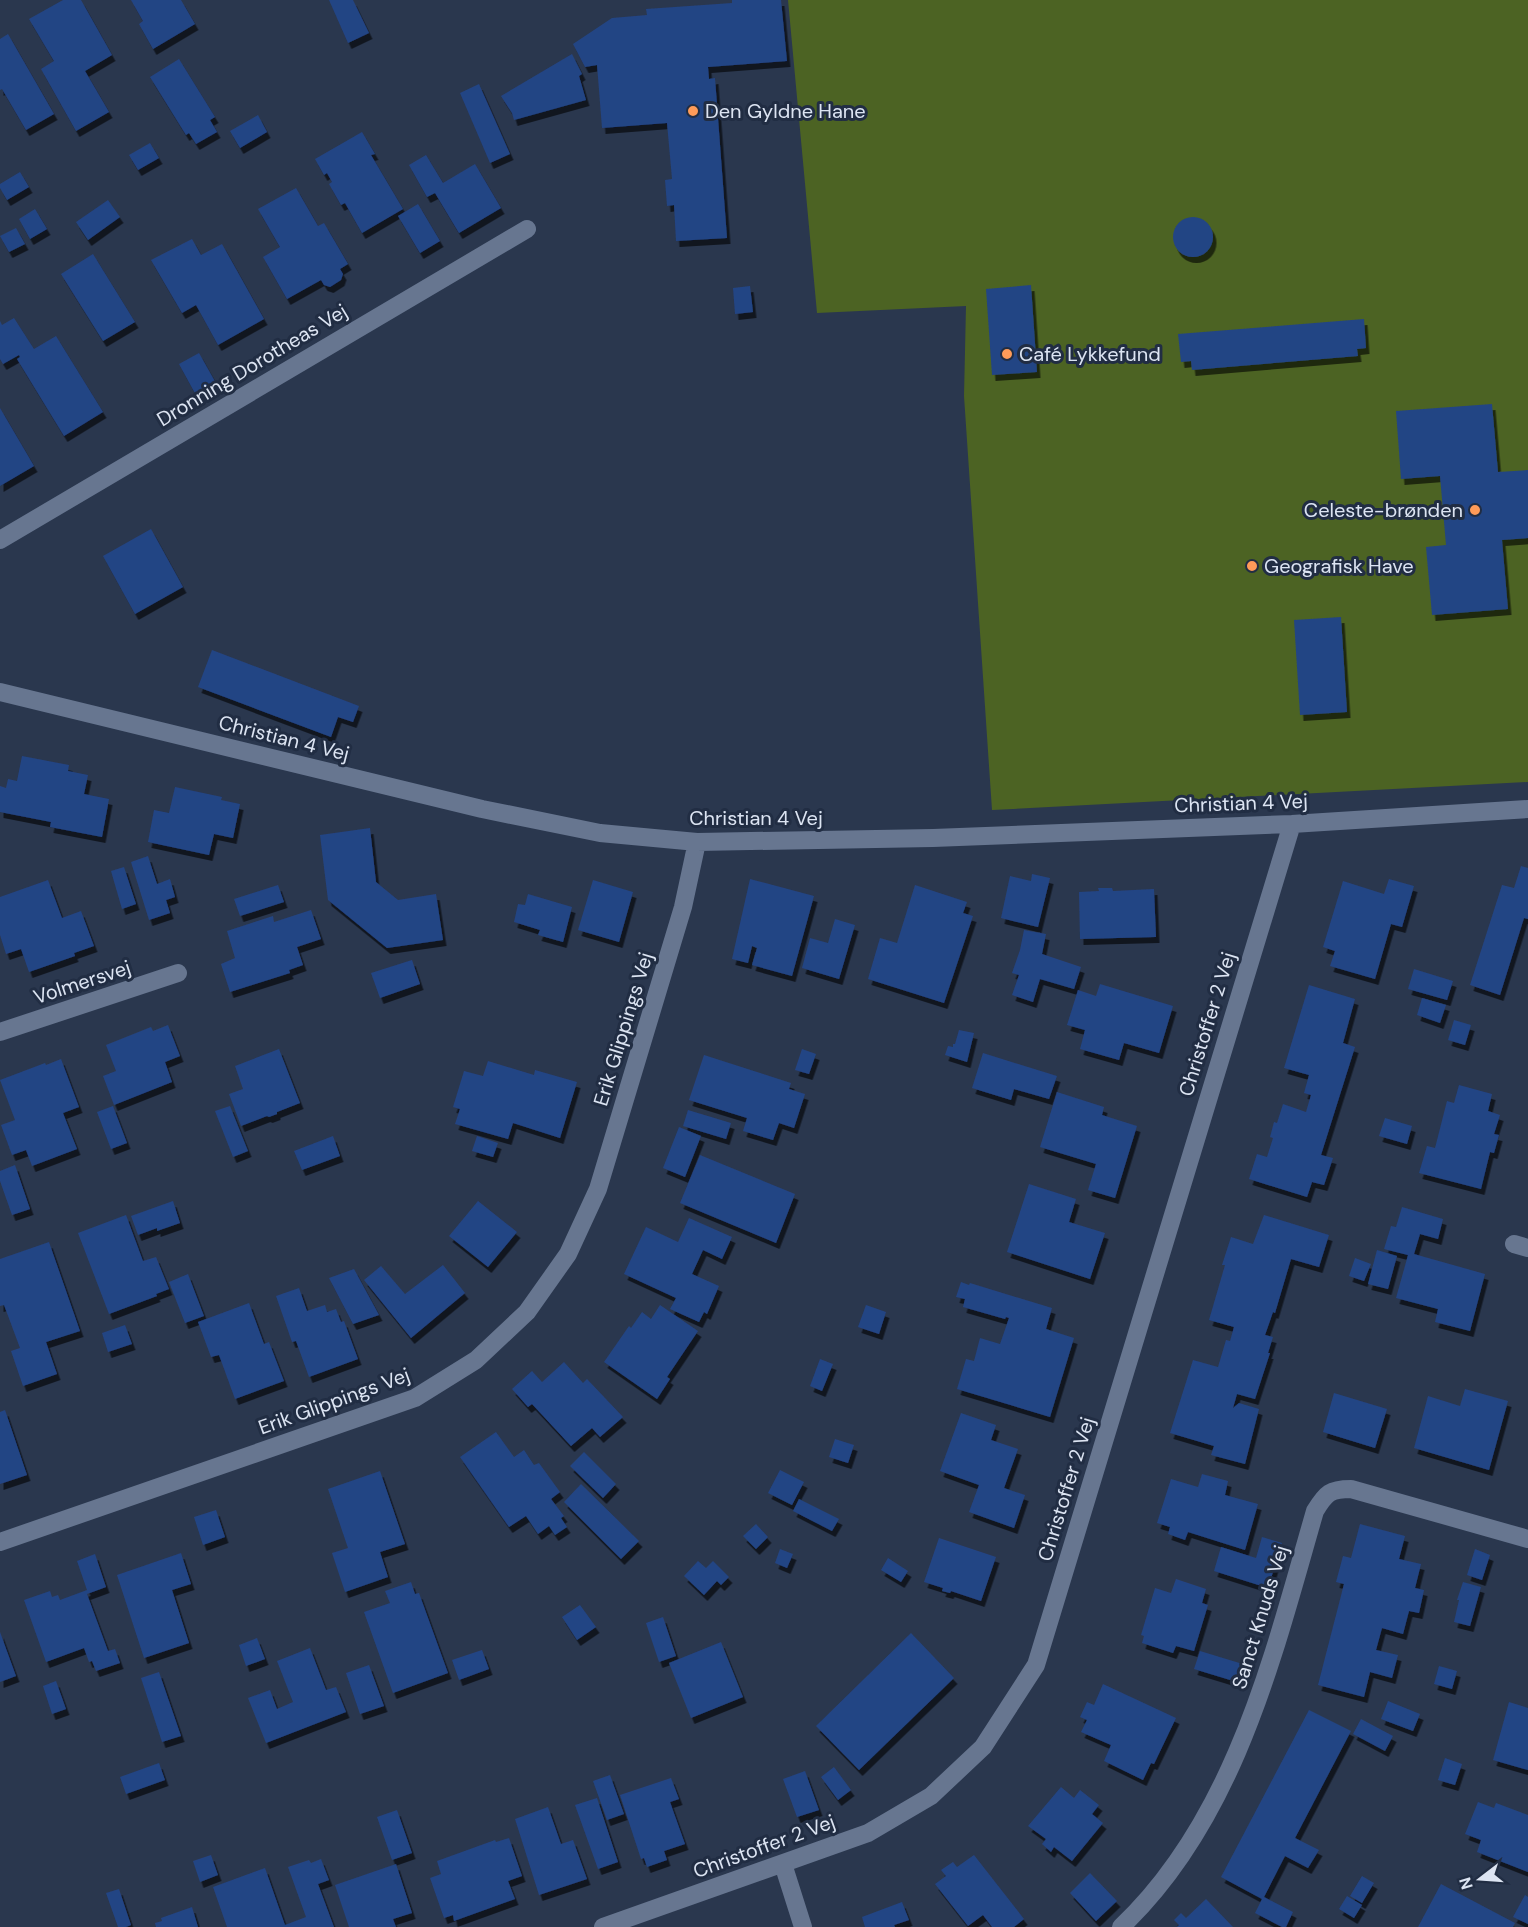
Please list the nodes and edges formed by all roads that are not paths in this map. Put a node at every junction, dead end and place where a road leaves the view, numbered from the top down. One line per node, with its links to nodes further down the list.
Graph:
1 (527, 229): 2 (street, Dronning Dorotheas Vej)
2 (0, 540)
3 (0, 692): 6 (street, Christian 4 Vej)
4 (1528, 809): 5 (street, Christian 4 Vej)
5 (1292, 824): 6 (street, Christian 4 Vej); 11 (street, Christoffer 2 Vej)
6 (697, 842): 10 (street, Erik Glippings Vej)
7 (178, 974): 8 (street, Volmersvej)
8 (0, 1032)
9 (1528, 1539): 14 (street, Sanct Knuds Vej)
10 (0, 1542)
11 (783, 1864): 12 (street, Christoffer 2 Vej); 13 (street)
12 (603, 1927)
13 (804, 1927)
14 (1122, 1927)

